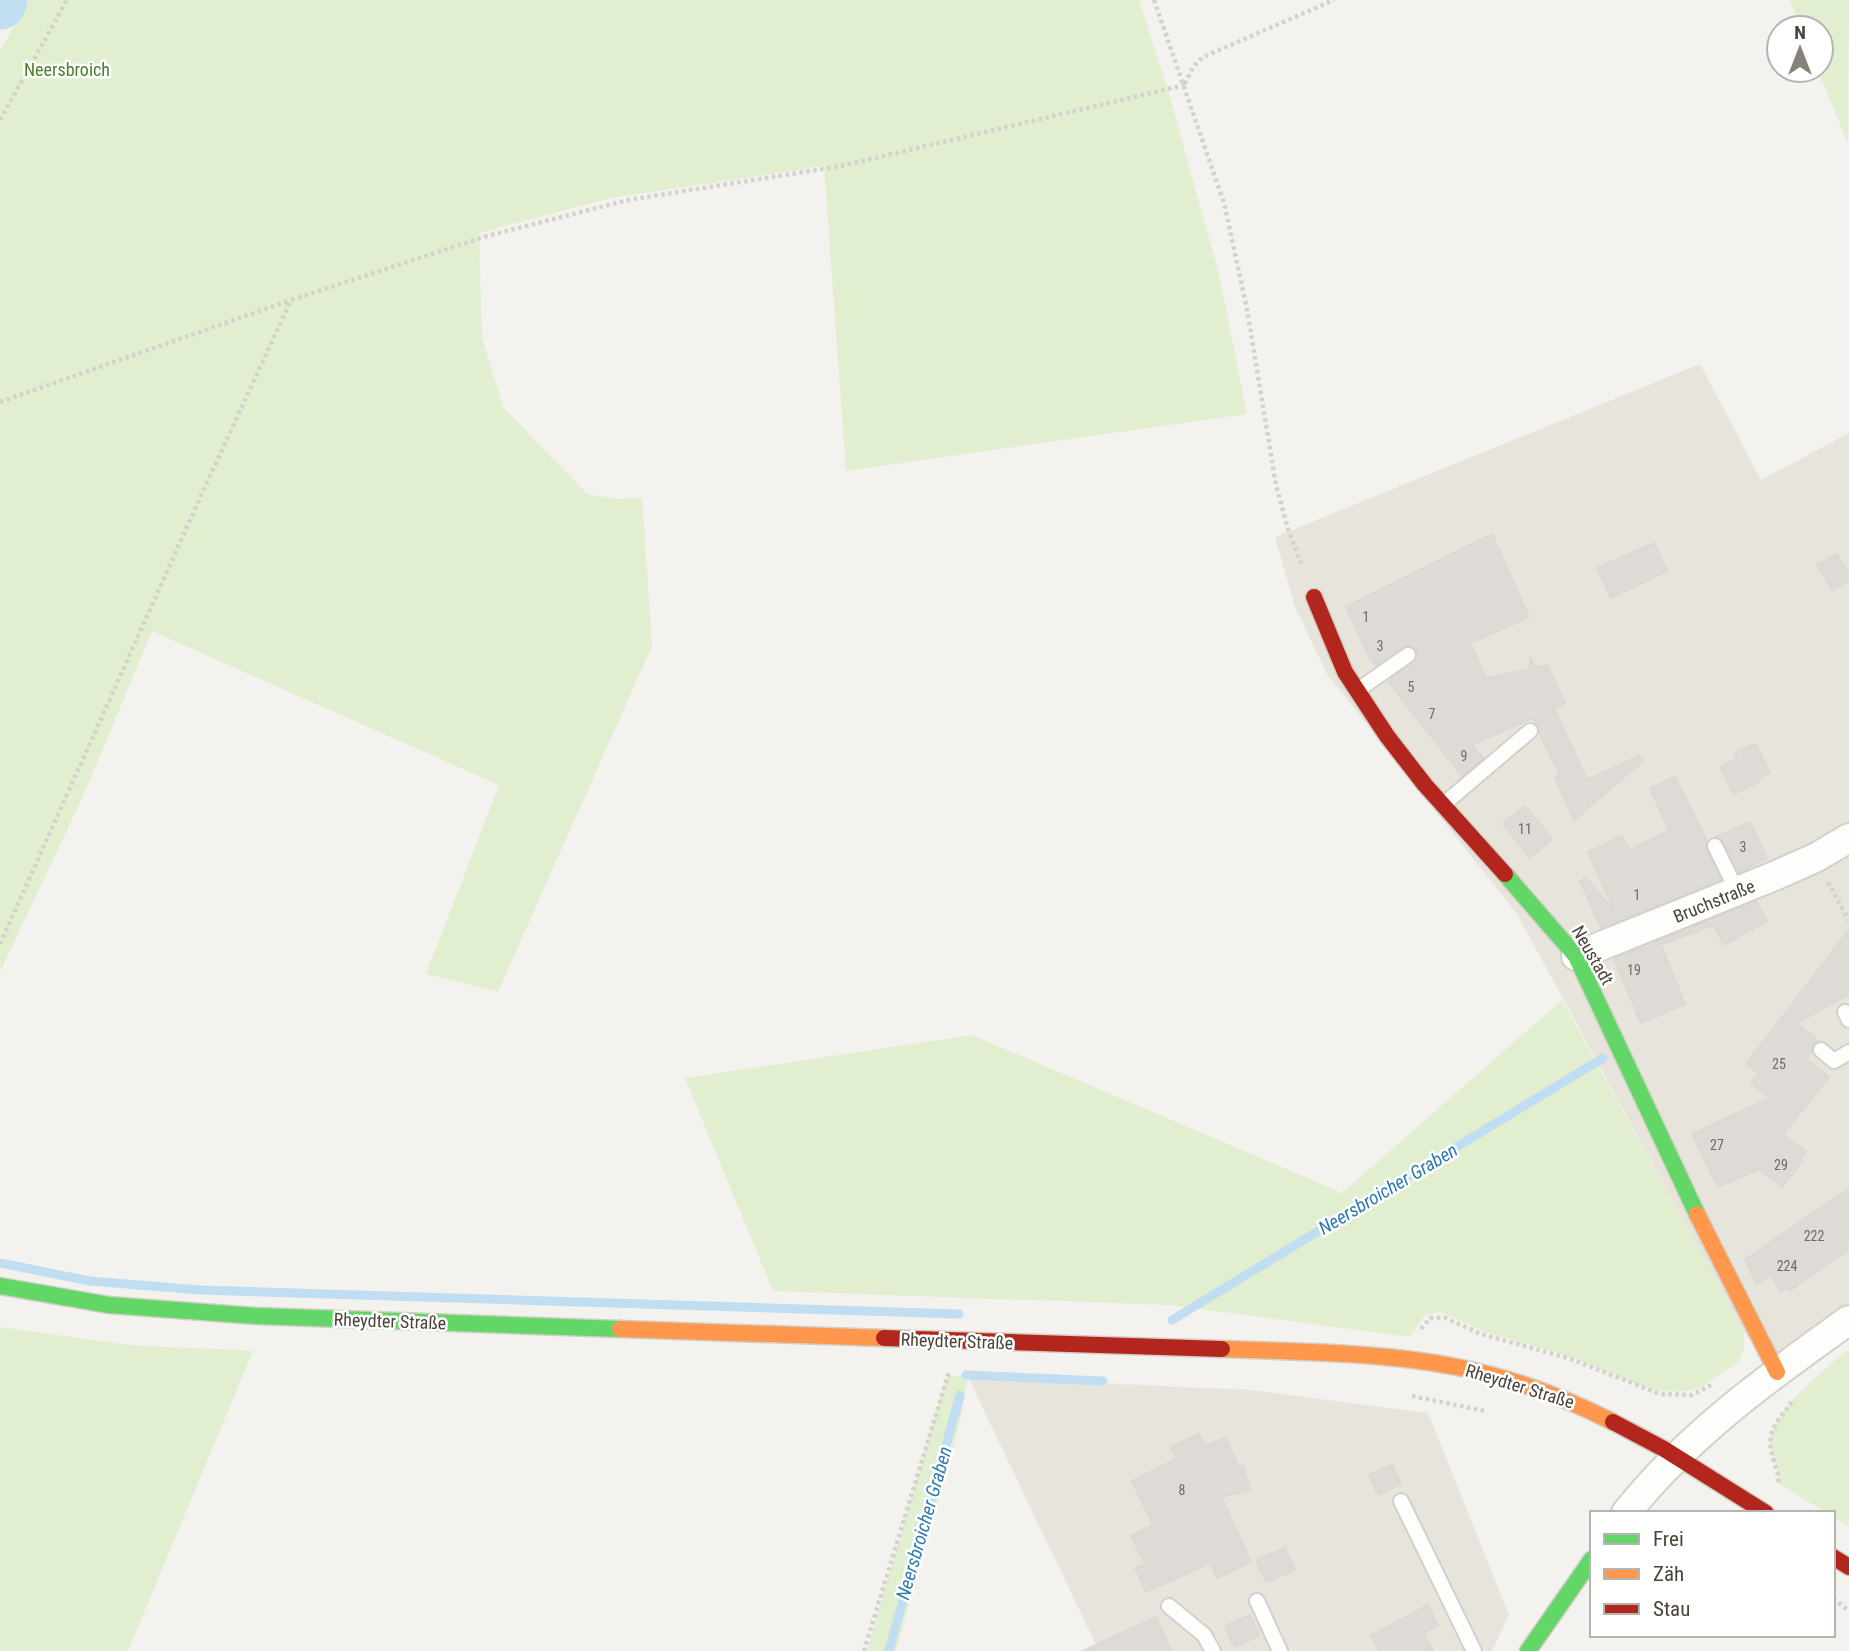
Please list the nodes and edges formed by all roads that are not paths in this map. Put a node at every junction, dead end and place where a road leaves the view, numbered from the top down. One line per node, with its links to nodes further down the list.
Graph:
1 (1314, 597): 3 (main road, Neustadt)
2 (1408, 655): 3 (lane)
3 (1357, 691): 5 (main road, Neustadt)
4 (1530, 731): 5 (lane)
5 (1443, 805): 9 (main road, Neustadt)
6 (1849, 838): 8 (street, Bruchstraße)
7 (1716, 846): 8 (lane)
8 (1737, 891): 9 (street, Bruchstraße)
9 (1576, 956): 14 (main road, Neustadt)
10 (1821, 1050): 11 (lane)
11 (1849, 1052)
12 (0, 1286): 15 (main road, Rheydter Straße)
13 (1849, 1320): 14 (street)
14 (1776, 1372): 15 (street)
15 (1677, 1455): 17 (street); 18 (main road, Rheydter Straße)
16 (1401, 1501): 24 (lane)
17 (1628, 1511)
18 (1763, 1511)
19 (1590, 1562): 25 (main road)
20 (1256, 1601): 23 (lane)
21 (1169, 1606): 22 (lane)
22 (1213, 1651)
23 (1280, 1651)
24 (1474, 1651)
25 (1528, 1651)

